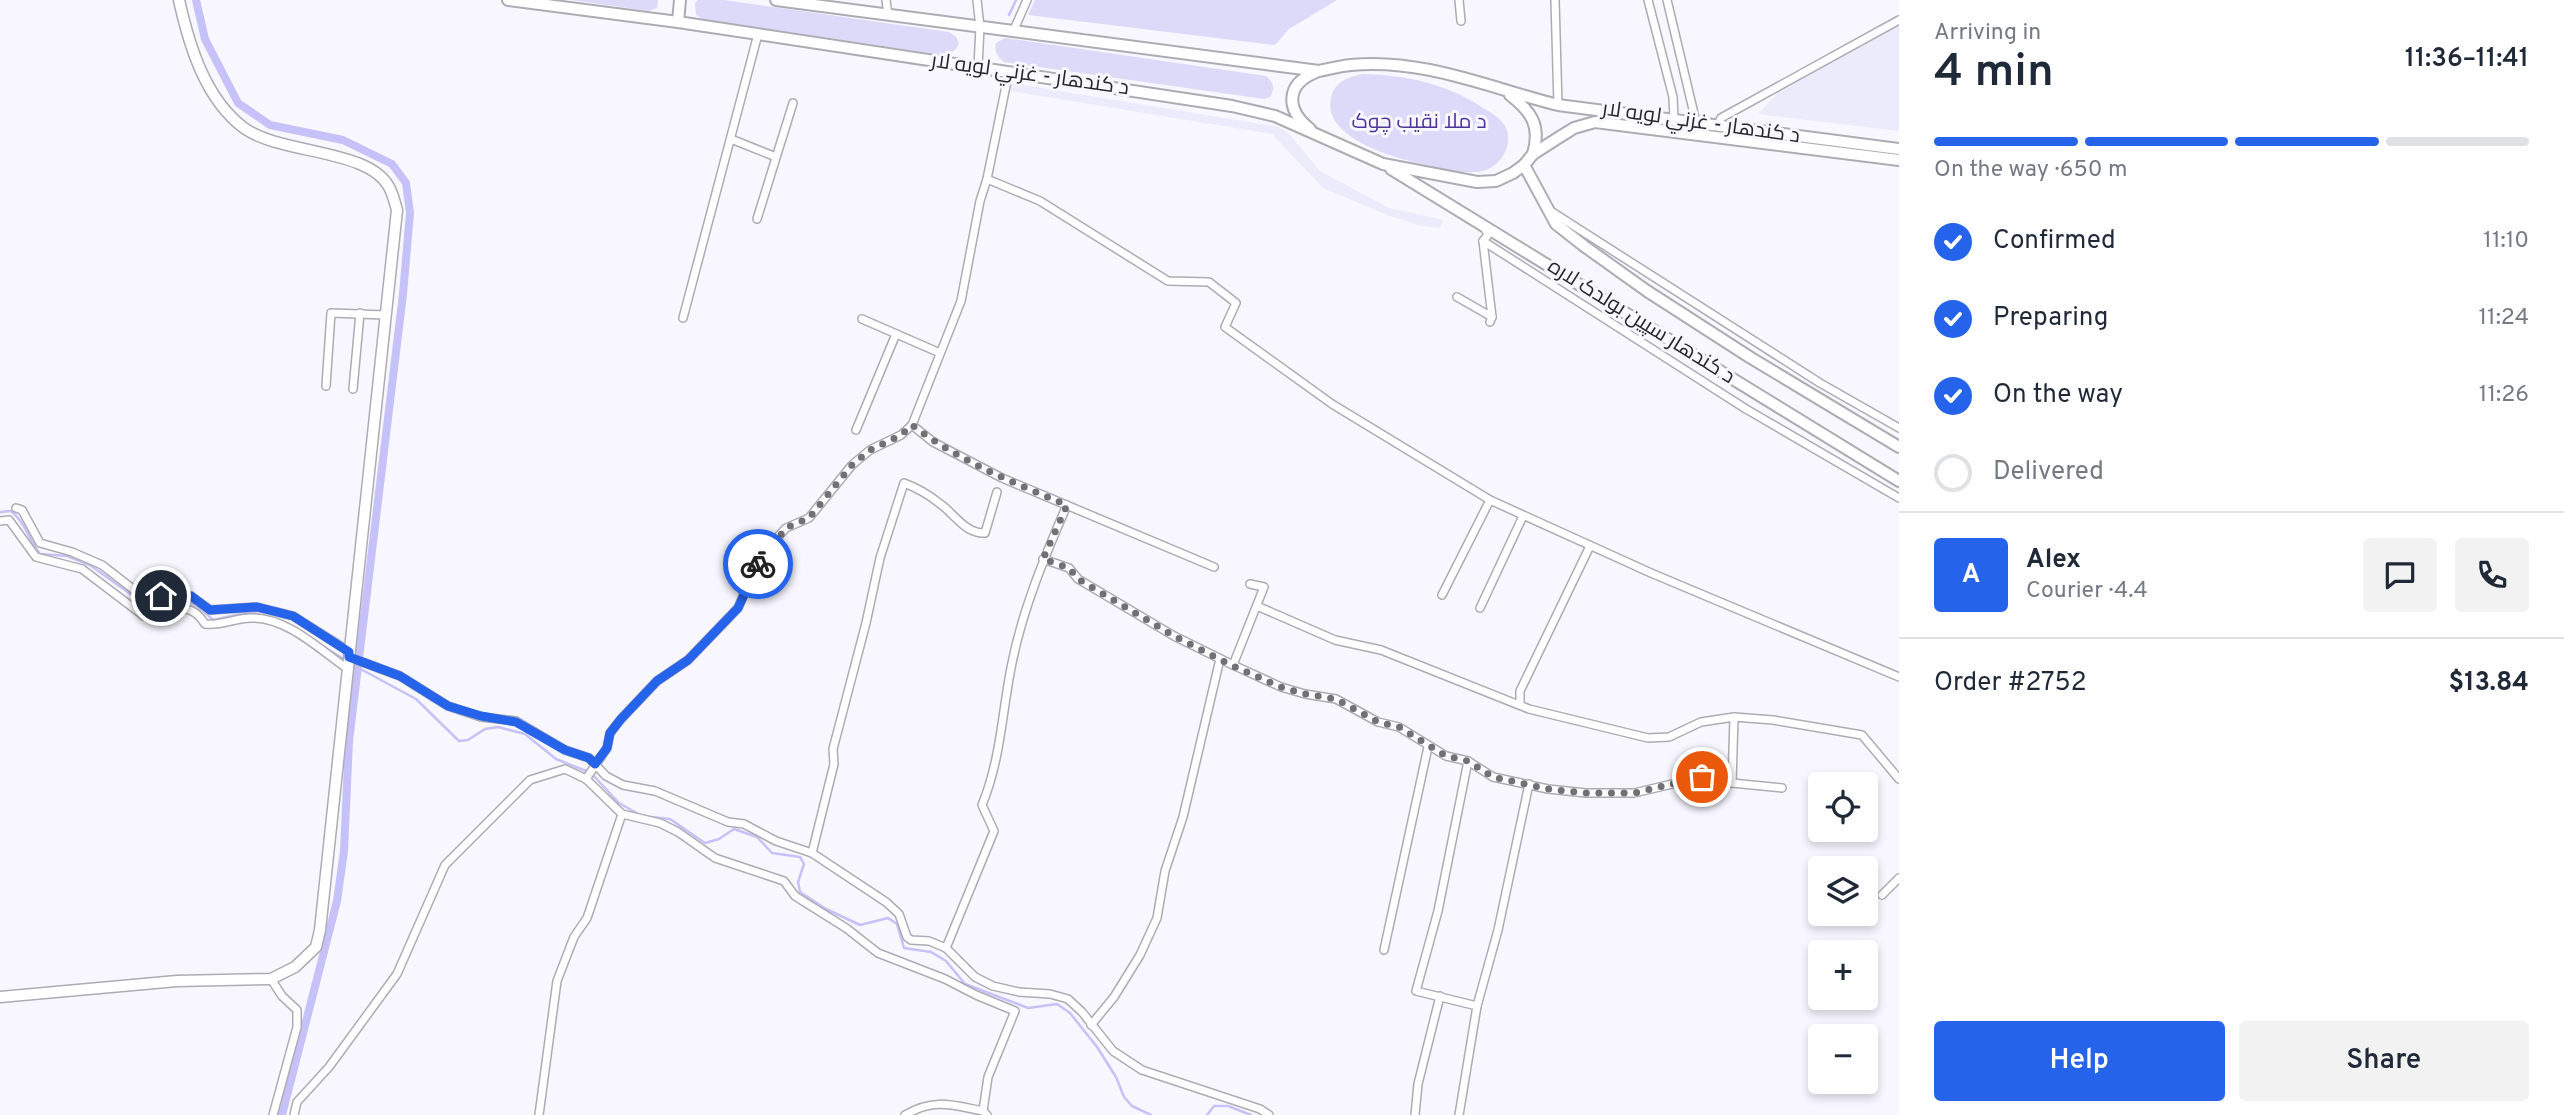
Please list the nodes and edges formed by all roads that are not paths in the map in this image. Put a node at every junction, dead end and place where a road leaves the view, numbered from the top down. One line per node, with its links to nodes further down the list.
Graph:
1 (179, 0): 45 (main road)
2 (508, 0): 16 (highway, د کندهار - غزني لويه لار)
3 (680, 0): 16 (highway)
4 (776, 0): 12 (highway, د کندهار - غزني لويه لار)
5 (886, 0): 13 (street)
6 (977, 0): 17 (street)
7 (1027, 0): 18 (street)
8 (1555, 0): 25 (street)
9 (1648, 0): 26 (street)
10 (1667, 0): 27 (street)
11 (1457, 1): 15 (street)
12 (809, 2): 13 (highway, د کندهار - غزني لويه لار)
13 (888, 15): 17 (highway, د کندهار - غزني لويه لار)
14 (1899, 20): 28 (street)
15 (1461, 21)
16 (678, 22): 19 (highway, د کندهار - غزني لويه لار)
17 (980, 27): 18 (highway, د کندهار - غزني لويه لار); 20 (street)
18 (1013, 32): 22 (highway, د کندهار - غزني لويه لار)
19 (758, 34): 20 (highway, د کندهار - غزني لويه لار); 31 (street)
20 (978, 67): 21 (highway, د کندهار - غزني لويه لار)
21 (1009, 71): 29 (highway, د کندهار - غزني لويه لار); 38 (street)
22 (1319, 71): 23 (highway, د کندهار - غزني لويه لار); 29 (highway)
23 (1505, 91): 25 (highway, د کندهار - غزني لويه لار); 33 (highway, د کندهار - غزني لويه لار)
24 (793, 103): 34 (street)
25 (1559, 104): 26 (highway, د کندهار - غزني لويه لار)
26 (1674, 120): 27 (highway, د کندهار - غزني لويه لار)
27 (1696, 122): 28 (highway, د کندهار - غزني لويه لار); 30 (street)
28 (1718, 125): 32 (highway, د کندهار - غزني لويه لار)
29 (1316, 134): 36 (highway, د کندهار - غزني لويه لار)
30 (1695, 135): 33 (highway, د کندهار - غزني لويه لار); 35 (highway, د کندهار - غزني لويه لار)
31 (731, 139): 34 (street); 46 (street)
32 (1899, 149)
33 (1533, 154): 37 (highway, د کندهار - غزني لويه لار)
34 (776, 157): 40 (street)
35 (1899, 160)
36 (1382, 164): 37 (highway, د کندهار - غزني لويه لار); 41 (highway, د کندهار سپین بولدک لاره)
37 (1524, 165): 39 (highway, د کندهار سپین بولدک لاره)
38 (987, 179): 49 (street); 59 (street)
39 (1547, 208): 53 (street); 55 (highway, د کندهار سپین بولدک لاره)
40 (757, 219)
41 (1482, 224): 42 (street); 56 (highway, د کندهار سپین بولدک لاره)
42 (1483, 242): 43 (street); 58 (street)
43 (1457, 297)
44 (360, 313): 45 (street); 50 (street); 51 (street)
45 (385, 316): 73 (main road)
46 (683, 318)
47 (862, 319): 48 (street)
48 (896, 334): 49 (street); 54 (street)
49 (940, 353): 52 (street)
50 (326, 386)
51 (353, 389)
52 (912, 425): 60 (street); 82 (street)
53 (1899, 428)
54 (856, 430)
55 (1899, 447)
56 (1899, 481)
57 (997, 492): 88 (street)
58 (1899, 498)
59 (1490, 500): 62 (street); 70 (street)
60 (1067, 505): 67 (street); 68 (street)
61 (16, 508): 64 (street)
62 (1523, 516): 65 (street); 72 (street)
63 (0, 521): 66 (street)
64 (40, 543): 66 (street); 73 (street)
65 (1590, 546): 77 (street); 78 (street)
66 (33, 555): 76 (street)
67 (1043, 559): 74 (street); 91 (street)
68 (1214, 567)
69 (1250, 584): 71 (street)
70 (1442, 595)
71 (1257, 606): 75 (street); 78 (street)
72 (1480, 608)
73 (349, 654): 76 (main road); 82 (street)
74 (1220, 659): 75 (street); 97 (street)
75 (1233, 666): 80 (street)
76 (348, 669): 93 (main road)
77 (1899, 677)
78 (1520, 705): 79 (street)
79 (1734, 717): 83 (street); 84 (street)
80 (1428, 747): 81 (street); 92 (street)
81 (1468, 761): 85 (street); 94 (street)
82 (591, 771): 87 (street); 88 (street); 100 (street)
83 (1899, 779)
84 (1732, 783): 85 (street); 86 (street)
85 (1529, 785): 96 (street)
86 (1782, 788)
87 (622, 814): 98 (street); 101 (street)
88 (812, 853): 91 (street)
89 (1899, 878): 90 (street)
90 (1882, 895)
91 (946, 948): 97 (street)
92 (1384, 950)
93 (271, 979): 95 (main road); 99 (street)
94 (1440, 996): 96 (street); 104 (street)
95 (0, 997)
96 (1477, 1006): 105 (street)
97 (1091, 1025): 103 (street)
98 (985, 1113): 102 (street)
99 (272, 1115)
100 (294, 1115)
101 (539, 1115)
102 (905, 1115)
103 (1269, 1115)
104 (1415, 1115)
105 (1459, 1115)

